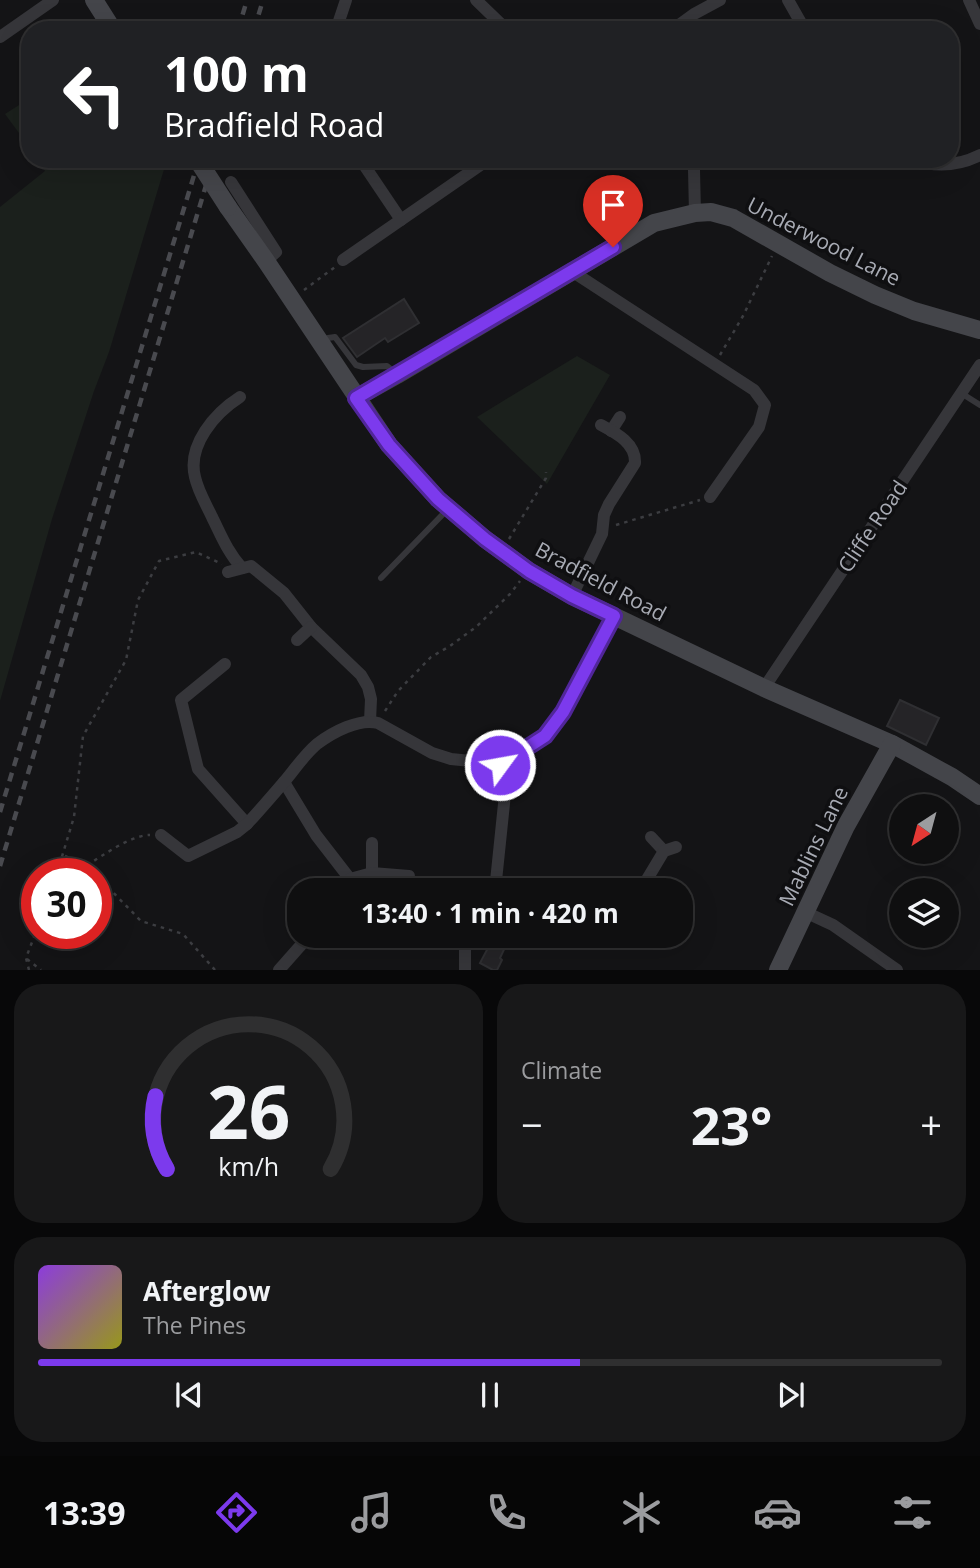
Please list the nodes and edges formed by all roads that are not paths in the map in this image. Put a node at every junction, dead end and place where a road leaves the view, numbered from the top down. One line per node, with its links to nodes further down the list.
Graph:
1 (53, 0): 8 (street)
2 (94, 0): 9 (main road)
3 (346, 0): 10 (street)
4 (476, 0): 11 (street)
5 (720, 0): 12 (street)
6 (788, 0): 13 (street)
7 (969, 0): 15 (street)
8 (23, 21)
9 (107, 21)
10 (339, 21)
11 (498, 21)
12 (684, 21)
13 (800, 21)
14 (21, 22): 16 (street)
15 (980, 24)
16 (0, 37)
17 (980, 155): 18 (street)
18 (959, 162)
19 (203, 168): 27 (main road, Bradfield Road, bridge)
20 (366, 168): 25 (street)
21 (476, 168): 25 (street)
22 (694, 168): 24 (street)
23 (231, 182): 27 (street)
24 (695, 213): 28 (main road, Underwood Lane); 29 (main road, Underwood Lane)
25 (401, 220): 26 (street)
26 (343, 260)
27 (266, 261): 30 (main road, Bradfield Road)
28 (573, 272): 32 (main road, Underwood Lane); 38 (street)
29 (980, 330)
30 (321, 344): 32 (lane); 35 (main road, Bradfield Road)
31 (980, 365): 33 (street, Cliffe Road)
32 (397, 375): 35 (main road, Underwood Lane)
33 (961, 393): 36 (lane); 48 (street, Cliffe Road)
34 (240, 397): 40 (street)
35 (356, 398): 39 (main road, Bradfield Road)
36 (980, 405)
37 (620, 417): 43 (street)
38 (710, 497)
39 (448, 508): 42 (lane); 43 (main road, Bradfield Road)
40 (242, 568): 41 (street); 45 (street)
41 (228, 572)
42 (381, 578)
43 (572, 596): 44 (main road, Bradfield Road)
44 (614, 616): 48 (main road, Bradfield Road); 51 (street)
45 (311, 626): 46 (street); 49 (street)
46 (297, 640)
47 (225, 664): 54 (street)
48 (764, 688): 50 (main road, Bradfield Road)
49 (374, 722): 51 (street); 52 (street)
50 (892, 744): 53 (main road, Bradfield Road); 64 (main road, Mablins Lane)
51 (500, 765): 62 (street)
52 (284, 782): 54 (street); 60 (street)
53 (980, 796)
54 (247, 824): 55 (street)
55 (161, 835)
56 (651, 837): 63 (street)
57 (372, 843): 58 (street)
58 (372, 873): 59 (street); 61 (street)
59 (409, 876)
60 (344, 878)
61 (362, 878)
62 (494, 878)
63 (649, 878)
64 (805, 912): 69 (main road, Mablins Lane); 70 (street)
65 (298, 948): 67 (street)
66 (465, 948): 68 (street)
67 (279, 970)
68 (465, 970)
69 (778, 970)
70 (897, 970)

